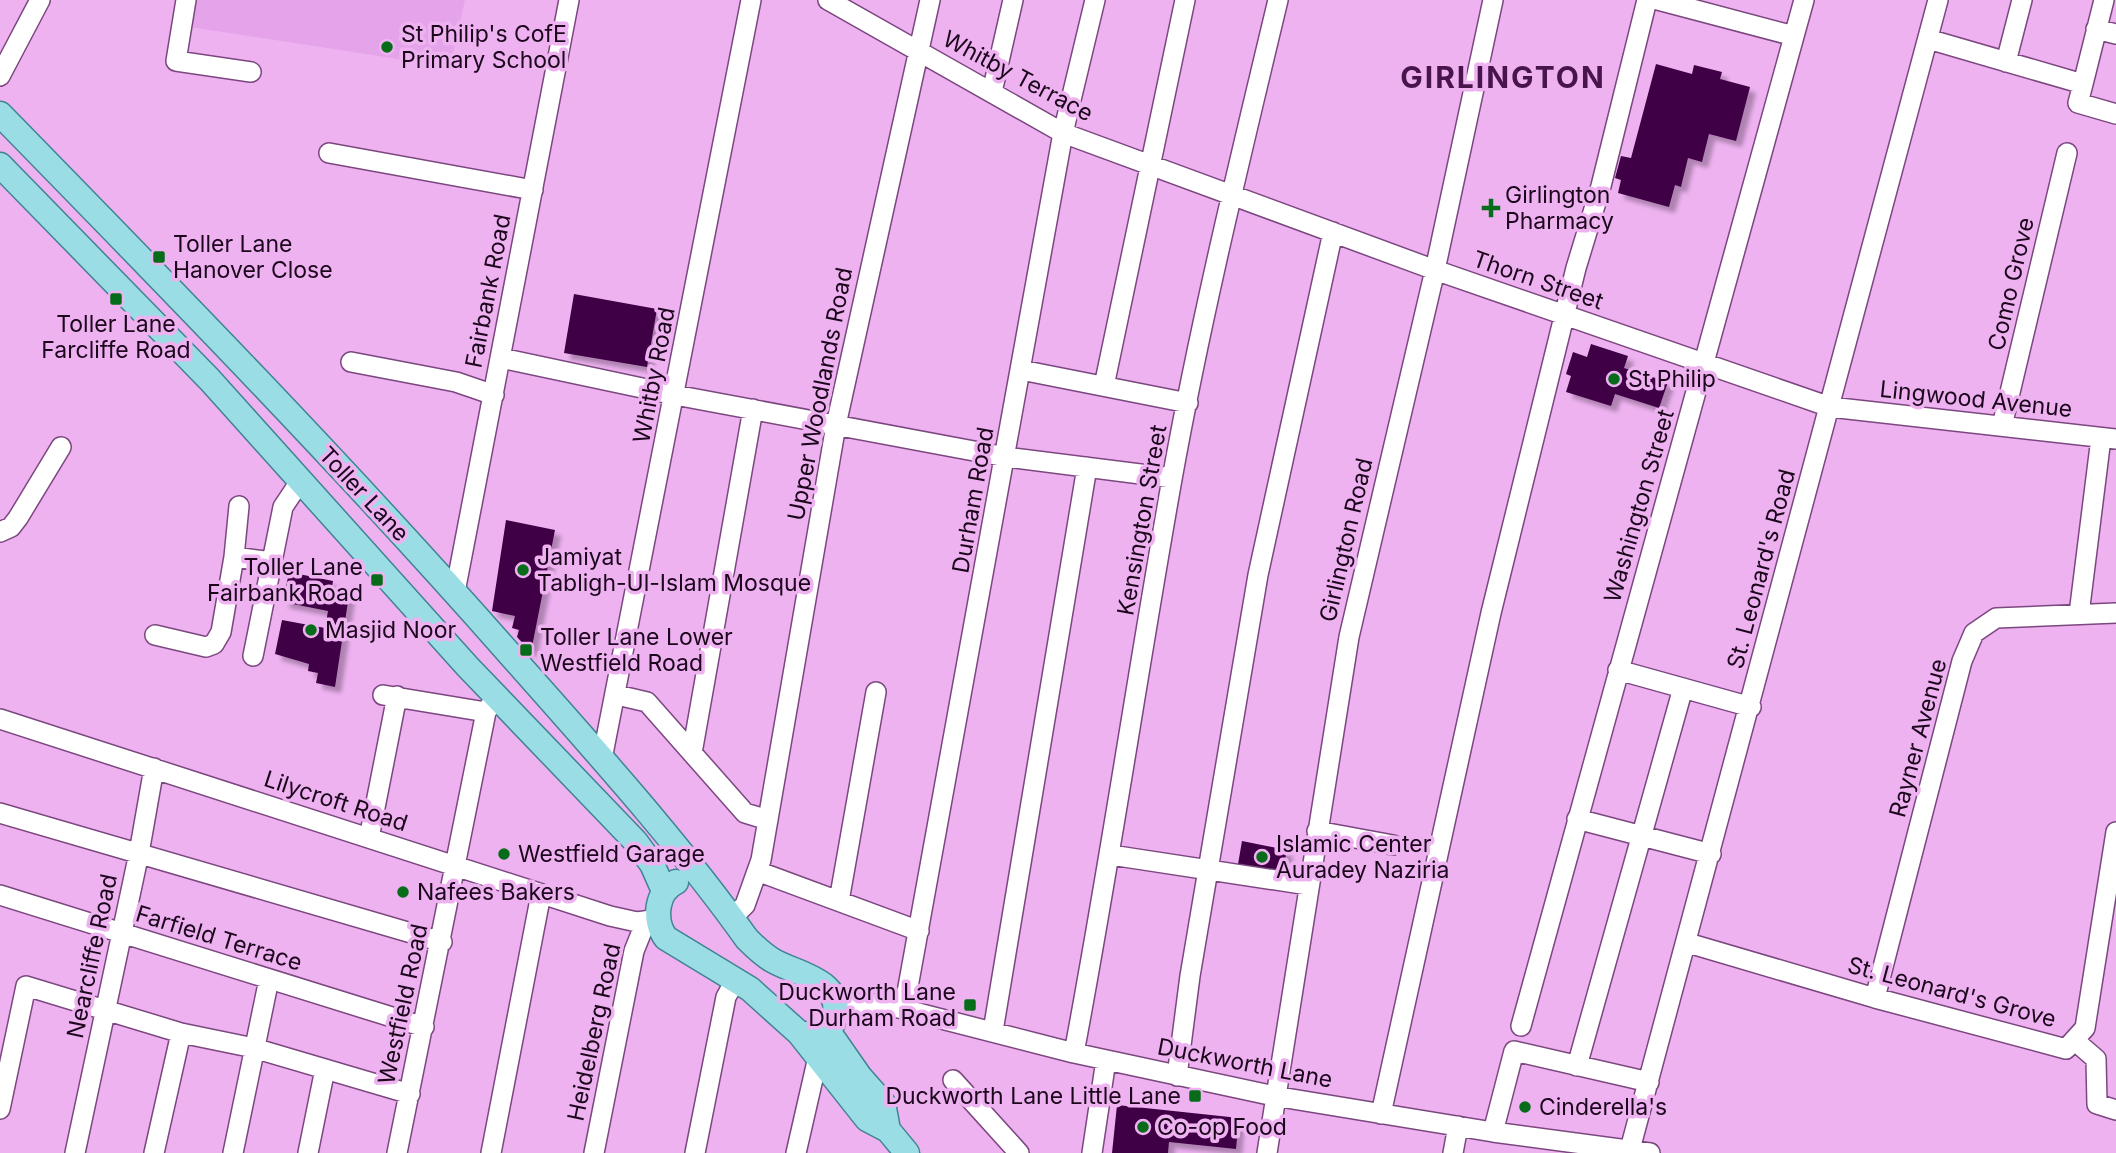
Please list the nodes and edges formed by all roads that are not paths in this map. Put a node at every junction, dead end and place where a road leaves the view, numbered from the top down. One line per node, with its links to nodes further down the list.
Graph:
1 (40, 0): 25 (street)
2 (186, 0): 24 (street)
3 (569, 0): 35 (street, Fairbank Road)
4 (751, 0): 48 (street, Whitby Road)
5 (828, 0): 22 (street, Whitby Terrace)
6 (930, 0): 22 (street, Upper Woodlands Road)
7 (1013, 0): 27 (street)
8 (1095, 0): 30 (street, Durham Road)
9 (1185, 0): 34 (street)
10 (1278, 0): 36 (street, Kensington Street)
11 (1493, 0): 38 (street, Girlington Road)
12 (1647, 0): 39 (street)
13 (1658, 0): 20 (street)
14 (1804, 0): 20 (street, Washington Street)
15 (1938, 0): 21 (street, St. Leonard's Road)
16 (2022, 0): 23 (street)
17 (2104, 0): 18 (street)
18 (2096, 29): 19 (street); 26 (street)
19 (2116, 34)
20 (1794, 36): 43 (street, Washington Street)
21 (1928, 39): 23 (street); 50 (street, St. Leonard's Road)
22 (919, 51): 27 (street, Whitby Terrace); 52 (street, Upper Woodlands Road)
23 (2006, 62): 26 (street)
24 (251, 72)
25 (0, 76)
26 (2082, 85): 29 (street)
27 (992, 93): 30 (street, Whitby Terrace)
28 (0, 114): 40 (main road, Toller Lane)
29 (2116, 114)
30 (1063, 133): 34 (street, Whitby Terrace); 44 (street, Durham Road)
31 (329, 153): 35 (street)
32 (2067, 153): 53 (street, Como Grove)
33 (0, 164): 45 (main road, Toller Lane)
34 (1150, 164): 36 (street, Whitby Terrace); 46 (street)
35 (533, 190): 41 (street, Fairbank Road)
36 (1232, 193): 37 (street, Thorn Street); 49 (street, Kensington Street)
37 (1333, 232): 38 (street, Thorn Street); 94 (street)
38 (1434, 270): 39 (street, Thorn Street); 85 (street, Girlington Road)
39 (1566, 315): 43 (street, Thorn Street); 134 (street)
40 (236, 355): 45 (main road); 56 (main road, Toller Lane)
41 (501, 358): 47 (street, Fairbank Road); 48 (street)
42 (351, 362): 47 (street)
43 (1705, 363): 50 (street, Thorn Street); 71 (street, Washington Street)
44 (1021, 370): 46 (street); 57 (street, Durham Road)
45 (209, 380): 60 (main road, Toller Lane)
46 (1104, 386): 49 (street)
47 (494, 395): 65 (street, Fairbank Road)
48 (675, 395): 51 (street); 74 (street, Whitby Road)
49 (1188, 403): 59 (street, Kensington Street)
50 (1830, 407): 53 (street, Lingwood Avenue); 76 (street, St. Leonard's Road)
51 (753, 409): 52 (street); 78 (street)
52 (836, 425): 57 (street); 84 (street, Upper Woodlands Road)
53 (2002, 426): 54 (street, Lingwood Avenue)
54 (2108, 438): 67 (street)
55 (61, 447): 62 (street)
56 (327, 454): 60 (main road); 65 (main road, Toller Lane)
57 (1006, 457): 58 (street); 104 (street, Durham Road)
58 (1087, 467): 59 (street); 117 (street)
59 (1172, 478): 91 (street, Kensington Street)
60 (301, 480): 64 (street); 68 (main road, Toller Lane)
61 (239, 506): 63 (street)
62 (0, 532)
63 (234, 557): 64 (street); 69 (street)
64 (272, 562): 70 (street)
65 (456, 592): 68 (main road); 79 (main road, Toller Lane)
66 (2116, 613): 67 (street, Rayner Avenue)
67 (2079, 614): 110 (street, Rayner Avenue)
68 (429, 624): 75 (main road, Toller Lane)
69 (155, 635)
70 (253, 656)
71 (1618, 670): 72 (street); 83 (street, Washington Street)
72 (1683, 688): 76 (street); 87 (street)
73 (876, 692): 101 (street)
74 (617, 695): 78 (street); 79 (street, Whitby Road)
75 (491, 704): 81 (main road, Toller Lane); 88 (street); 93 (street, Westfield Road)
76 (1751, 707): 92 (street, St. Leonard's Road)
77 (0, 719): 80 (street, Lilycroft Road)
78 (692, 753): 84 (street)
79 (602, 759): 81 (main road); 98 (main road, Toller Lane)
80 (154, 768): 88 (street, Lilycroft Road); 90 (street, Nearcliffe Road)
81 (579, 782): 97 (main road, Toller Lane)
82 (0, 813): 90 (street)
83 (1577, 819): 87 (street); 114 (street, Washington Street)
84 (768, 820): 95 (street, Upper Woodlands Road)
85 (1317, 831): 89 (street); 96 (street, Girlington Road)
86 (2116, 832): 120 (street, St. Leonard's Grove)
87 (1640, 836): 92 (street); 125 (street)
88 (369, 838): 93 (street, Lilycroft Road)
89 (1393, 845)
90 (139, 852): 105 (street, Nearcliffe Road); 106 (street)
91 (1111, 855): 94 (street); 122 (street, Kensington Street)
92 (1711, 855): 107 (street, St. Leonard's Road)
93 (457, 865): 99 (street, Lilycroft Road); 106 (street, Westfield Road)
94 (1209, 869): 96 (street); 127 (street)
95 (757, 871): 101 (street); 102 (street, Upper Woodlands Road)
96 (1308, 886): 131 (street, Girlington Road)
97 (664, 891): 98 (main road); 103 (main road)
98 (710, 891): 102 (main road, Toller Lane)
99 (541, 894): 103 (street, Lilycroft Road); 144 (street)
100 (0, 895): 105 (street, Farfield Terrace)
101 (839, 901): 104 (street)
102 (732, 918): 111 (main road, Toller Lane)
103 (652, 920): 109 (main road); 145 (street, Heidelberg Road)
104 (919, 931): 112 (street, Durham Road)
105 (122, 933): 108 (street, Farfield Terrace); 113 (street, Nearcliffe Road)
106 (442, 942): 115 (street, Westfield Road)
107 (1688, 943): 110 (street, St. Leonard's Grove); 129 (street, St. Leonard's Road)
108 (268, 979): 115 (street, Farfield Terrace); 121 (street)
109 (736, 979): 118 (main road); 146 (street)
110 (1875, 998): 120 (street, St. Leonard's Grove)
111 (835, 1004): 112 (street, Duckworth Lane); 116 (main road)
112 (904, 1009): 117 (street, Duckworth Lane)
113 (105, 1010): 119 (street); 132 (street); 139 (street, Nearcliffe Road)
114 (1521, 1026)
115 (424, 1027): 130 (street, Westfield Road)
116 (828, 1031): 118 (main road); 136 (main road)
117 (993, 1031): 122 (street, Duckworth Lane)
118 (799, 1033): 123 (main road)
119 (181, 1034): 121 (street); 140 (street)
120 (2074, 1040): 133 (street)
121 (254, 1048): 126 (street); 141 (street)
122 (1074, 1053): 124 (street, Duckworth Lane)
123 (818, 1057): 136 (main road); 147 (street)
124 (1106, 1060): 127 (street, Duckworth Lane); 150 (street)
125 (1577, 1066): 129 (street); 137 (street)
126 (325, 1069): 130 (street); 142 (street)
127 (1177, 1076): 131 (street, Duckworth Lane)
128 (953, 1080): 149 (street)
129 (1649, 1082): 138 (street, St. Leonard's Road)
130 (410, 1094): 143 (street, Westfield Road)
131 (1274, 1097): 134 (street, Duckworth Lane); 151 (street, Girlington Road)
132 (0, 1109)
133 (2116, 1110)
134 (1381, 1114): 135 (street, Duckworth Lane)
135 (1458, 1126): 137 (street, Duckworth Lane); 152 (street)
136 (888, 1130): 148 (main road)
137 (1493, 1132): 138 (street, Duckworth Lane)
138 (1636, 1152)
139 (75, 1153)
140 (154, 1153)
141 (233, 1153)
142 (308, 1153)
143 (397, 1153)
144 (491, 1153)
145 (594, 1153)
146 (695, 1153)
147 (796, 1153)
148 (907, 1153)
149 (1019, 1153)
150 (1092, 1153)
151 (1267, 1153)
152 (1453, 1153)

